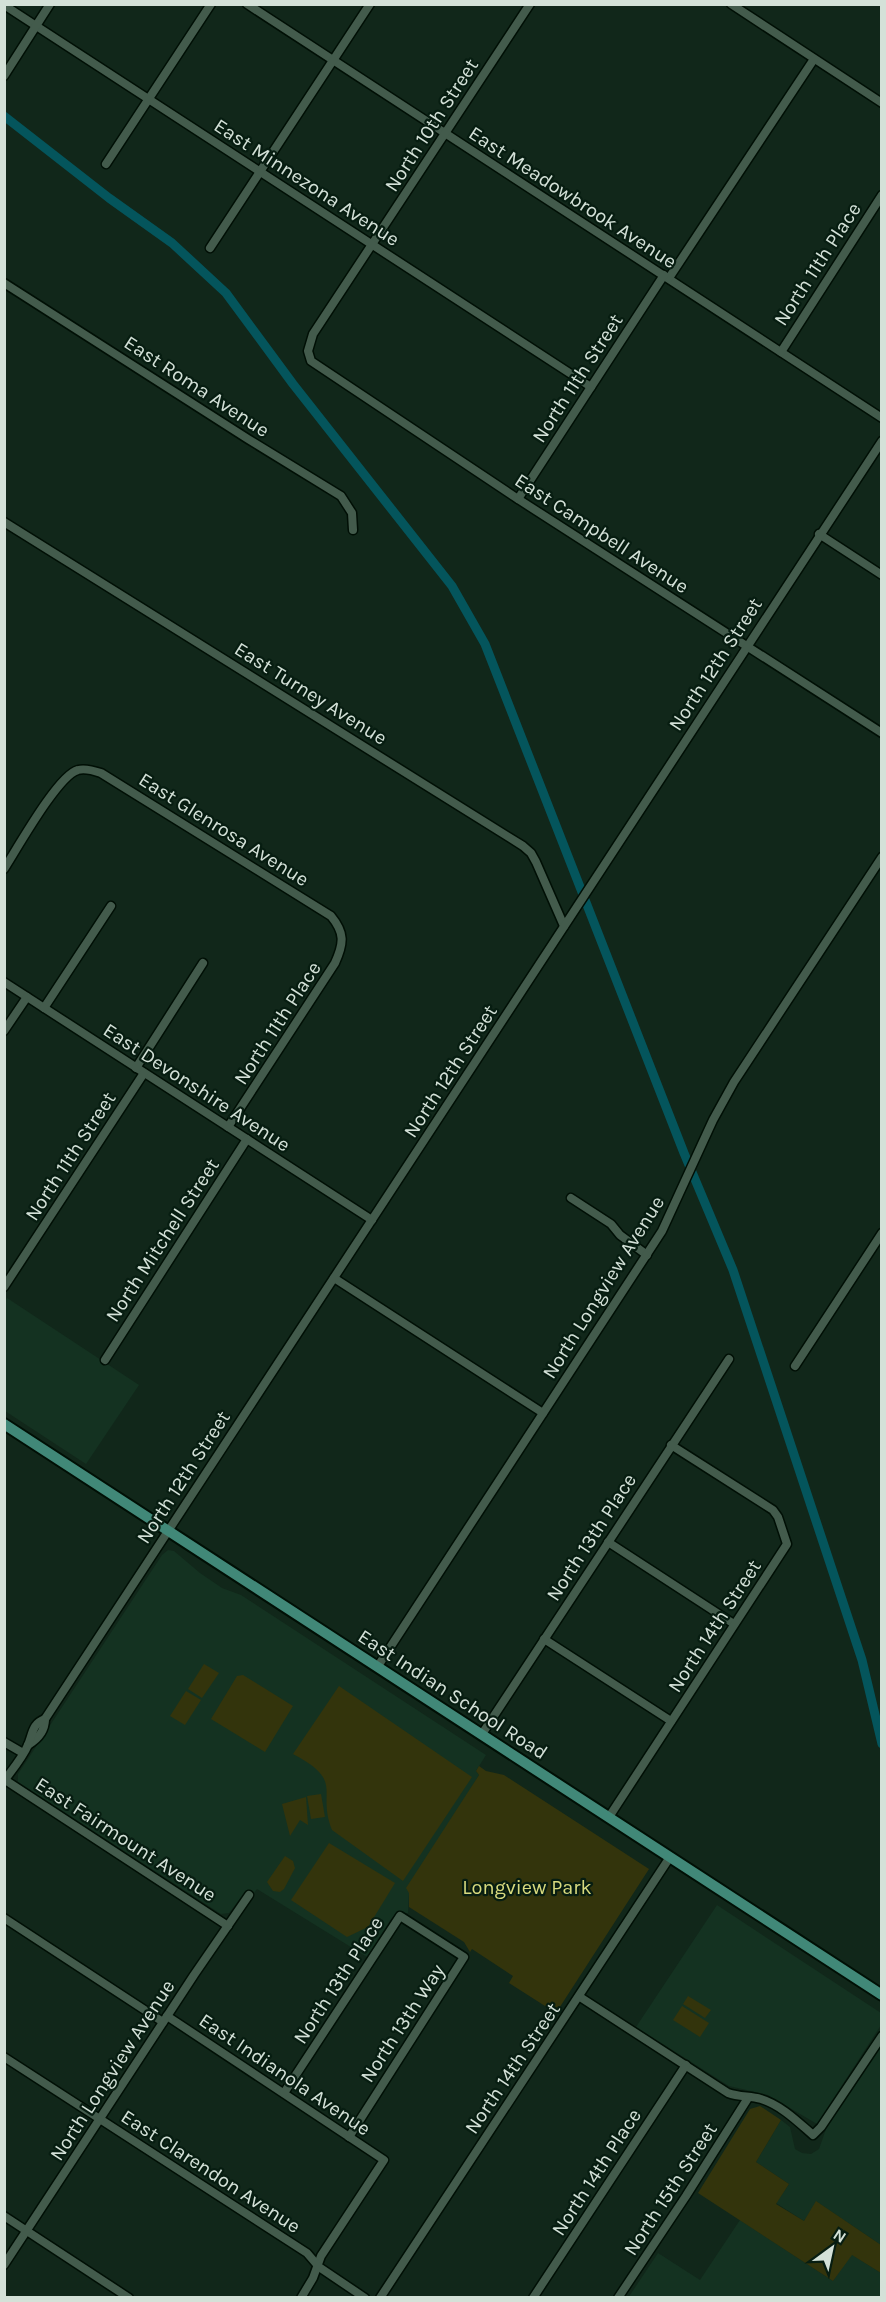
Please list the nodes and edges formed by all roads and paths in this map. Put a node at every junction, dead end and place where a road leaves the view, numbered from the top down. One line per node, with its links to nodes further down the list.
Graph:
1 (50, 4): 8 (street)
2 (211, 4): 12 (street)
3 (246, 4): 10 (street, East Meadowbrook Avenue)
4 (370, 4): 10 (street)
5 (530, 4): 14 (street, North 10th Street)
6 (731, 4): 9 (street)
7 (4, 5): 8 (street, East Minnezona Avenue)
8 (36, 26): 11 (street); 12 (street, East Minnezona Avenue)
9 (814, 59): 13 (street); 20 (street, North 11th Street)
10 (333, 61): 14 (street, East Meadowbrook Avenue); 16 (street)
11 (4, 76)
12 (149, 99): 15 (street); 16 (street, East Minnezona Avenue)
13 (882, 103)
14 (445, 133): 18 (street, North 10th Street); 20 (street, East Meadowbrook Avenue)
15 (106, 164)
16 (261, 172): 18 (street, East Minnezona Avenue); 19 (street)
17 (882, 195): 22 (street, North 11th Place)
18 (372, 244): 23 (street, North 10th Street); 24 (street, East Minnezona Avenue)
19 (210, 248)
20 (666, 277): 22 (street, East Meadowbrook Avenue); 24 (street, North 11th Street)
21 (4, 283): 29 (street, East Roma Avenue)
22 (781, 352): 25 (street, East Meadowbrook Avenue)
23 (308, 356): 27 (street, East Campbell Avenue)
24 (591, 387): 27 (street, North 11th Street)
25 (882, 418)
26 (882, 441): 30 (street, North 12th Street)
27 (518, 499): 32 (street, East Campbell Avenue)
28 (4, 522): 37 (street, East Turney Avenue)
29 (353, 530)
30 (819, 534): 31 (street); 32 (street, North 12th Street)
31 (882, 575)
32 (747, 646): 33 (street, East Campbell Avenue); 37 (street, North 12th Street)
33 (882, 733)
34 (882, 857): 50 (street, North Longview Avenue)
35 (4, 869): 38 (street, East Glenrosa Avenue)
36 (111, 906): 42 (street)
37 (564, 926): 48 (street, North 12th Street)
38 (342, 932): 45 (street, North 11th Place)
39 (203, 963): 44 (street, North 11th Street)
40 (4, 982): 41 (street, East Devonshire Avenue)
41 (27, 997): 42 (street, East Devonshire Avenue); 43 (street)
42 (44, 1008): 44 (street, East Devonshire Avenue)
43 (4, 1031)
44 (140, 1071): 45 (street, East Devonshire Avenue); 52 (street, North 11th Street)
45 (228, 1127): 46 (street, East Devonshire Avenue)
46 (247, 1139): 48 (street, East Devonshire Avenue); 54 (street, North Mitchell Street)
47 (571, 1198): 50 (street)
48 (372, 1220): 51 (street, North 12th Street)
49 (882, 1233): 55 (street)
50 (647, 1255): 56 (street, North Longview Avenue)
51 (334, 1278): 56 (street); 59 (street, North 12th Street)
52 (4, 1287)
53 (729, 1359): 58 (street, North 13th Place)
54 (105, 1360)
55 (795, 1366)
56 (543, 1413): 63 (street, North Longview Avenue)
57 (4, 1424): 59 (main road, East Indian School Road)
58 (671, 1445): 60 (street, North 13th Place); 61 (street, North 14th Street)
59 (167, 1531): 63 (main road, East Indian School Road); 67 (street, North 12th Street)
60 (608, 1542): 61 (street); 62 (street, North 13th Place)
61 (734, 1624): 64 (street, North 14th Street)
62 (544, 1639): 64 (street); 65 (street, North 13th Place)
63 (378, 1666): 65 (main road, East Indian School Road)
64 (671, 1721): 69 (street, North 14th Street)
65 (482, 1734): 69 (main road, East Indian School Road)
66 (4, 1742): 67 (street, East Fairmount Avenue)
67 (25, 1749): 68 (street, North 12th Street)
68 (5, 1781): 73 (street, East Fairmount Avenue)
69 (609, 1817): 70 (main road, East Indian School Road)
70 (670, 1857): 75 (main road, East Indian School Road); 76 (street, North 14th Street)
71 (249, 1895): 73 (street, North Longview Avenue)
72 (4, 1918): 77 (street, East Indianola Avenue)
73 (228, 1926): 77 (street, North Longview Avenue)
74 (464, 1958): 81 (street, North 13th Place); 84 (street, North 13th Way)
75 (882, 1995)
76 (580, 1997): 80 (street); 92 (street, North 14th Street)
77 (165, 2019): 81 (street, East Indianola Avenue); 83 (street, North Longview Avenue)
78 (882, 2036): 82 (street)
79 (4, 2057): 83 (street, East Clarendon Avenue)
80 (686, 2065): 82 (street); 93 (street, North 14th Place)
81 (284, 2093): 84 (street, East Indianola Avenue)
82 (748, 2098): 94 (street, North 15th Street)
83 (100, 2119): 86 (street, North Longview Avenue); 88 (street, East Clarendon Avenue)
84 (349, 2137): 88 (street, East Indianola Avenue)
85 (4, 2216): 86 (street)
86 (27, 2231): 87 (street, North Longview Avenue); 89 (street)
87 (4, 2265)
88 (319, 2267): 90 (street); 91 (street, East Clarendon Avenue)
89 (129, 2298)
90 (301, 2298)
91 (365, 2298)
92 (380, 2298)
93 (533, 2298)
94 (618, 2298)

